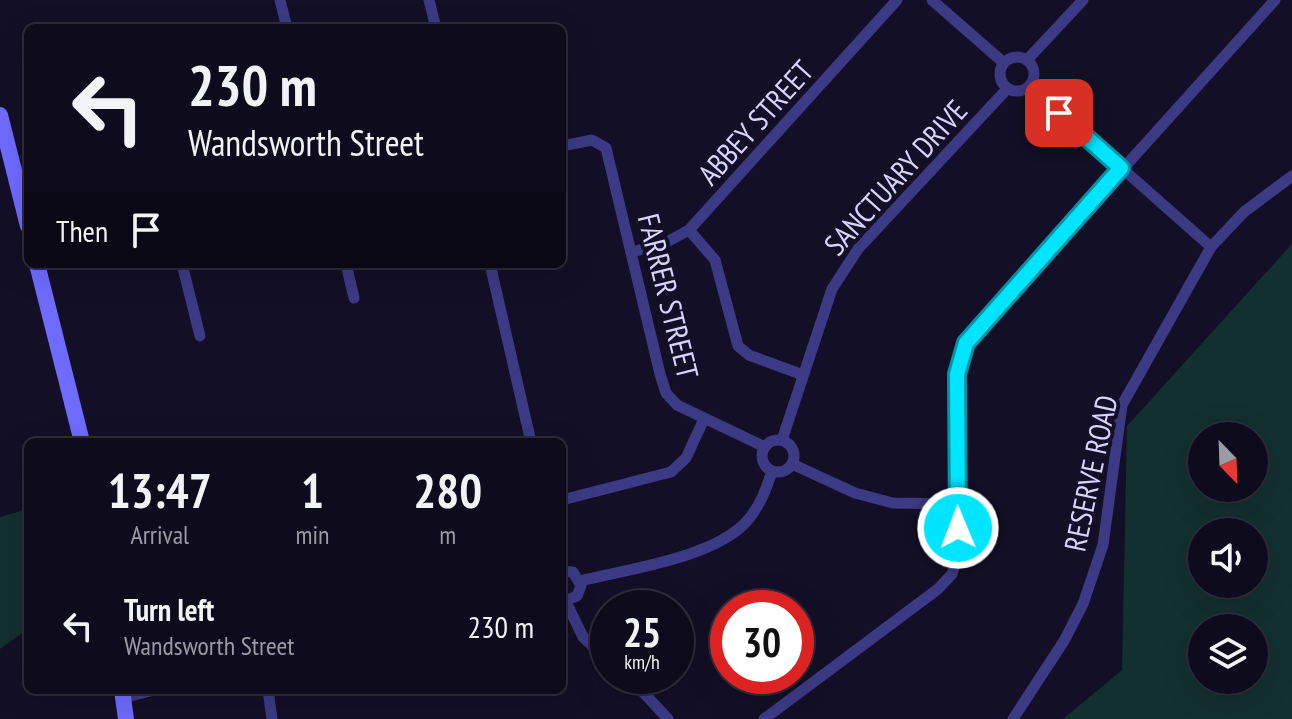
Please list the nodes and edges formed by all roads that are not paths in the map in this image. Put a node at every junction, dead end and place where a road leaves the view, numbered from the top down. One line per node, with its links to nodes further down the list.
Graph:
1 (280, 0): 7 (street)
2 (429, 0): 8 (street)
3 (897, 0): 19 (street, ABBEY STREET)
4 (932, 0): 10 (street)
5 (1083, 0): 9 (street)
6 (1275, 0): 16 (street)
7 (286, 24)
8 (435, 24)
9 (1027, 60): 10 (street); 11 (street)
10 (1004, 63): 12 (street)
11 (1029, 86): 12 (street); 16 (street)
12 (1007, 89): 28 (street, SANCTUARY DRIVE)
13 (0, 115): 14 (main road)
14 (3, 138): 18 (main road)
15 (566, 145): 21 (street, FARRER STREET)
16 (1121, 168): 20 (street); 37 (street)
17 (1292, 176): 20 (street, RESERVE ROAD)
18 (24, 212)
19 (689, 230): 21 (street, ABBEY STREET); 28 (street)
20 (1211, 247): 50 (street, RESERVE ROAD)
21 (632, 252): 29 (street, FARRER STREET)
22 (38, 268): 30 (main road)
23 (183, 268): 27 (street)
24 (347, 268): 26 (street)
25 (491, 268): 31 (street)
26 (354, 298)
27 (200, 336)
28 (803, 375): 32 (street, SANCTUARY DRIVE)
29 (704, 419): 33 (street, FARRER STREET); 36 (street)
30 (81, 438)
31 (530, 438)
32 (782, 440): 33 (street); 34 (street)
33 (765, 447): 35 (street)
34 (792, 464): 35 (street); 37 (street)
35 (772, 471): 39 (street)
36 (566, 499)
37 (958, 504): 49 (street)
38 (566, 571): 39 (street)
39 (580, 581): 40 (street)
40 (566, 601)
41 (566, 606): 42 (street)
42 (590, 643)
43 (123, 694): 46 (main road)
44 (269, 694): 47 (street)
45 (645, 694): 48 (street)
46 (126, 719)
47 (272, 719)
48 (668, 719)
49 (764, 719)
50 (1013, 719)

